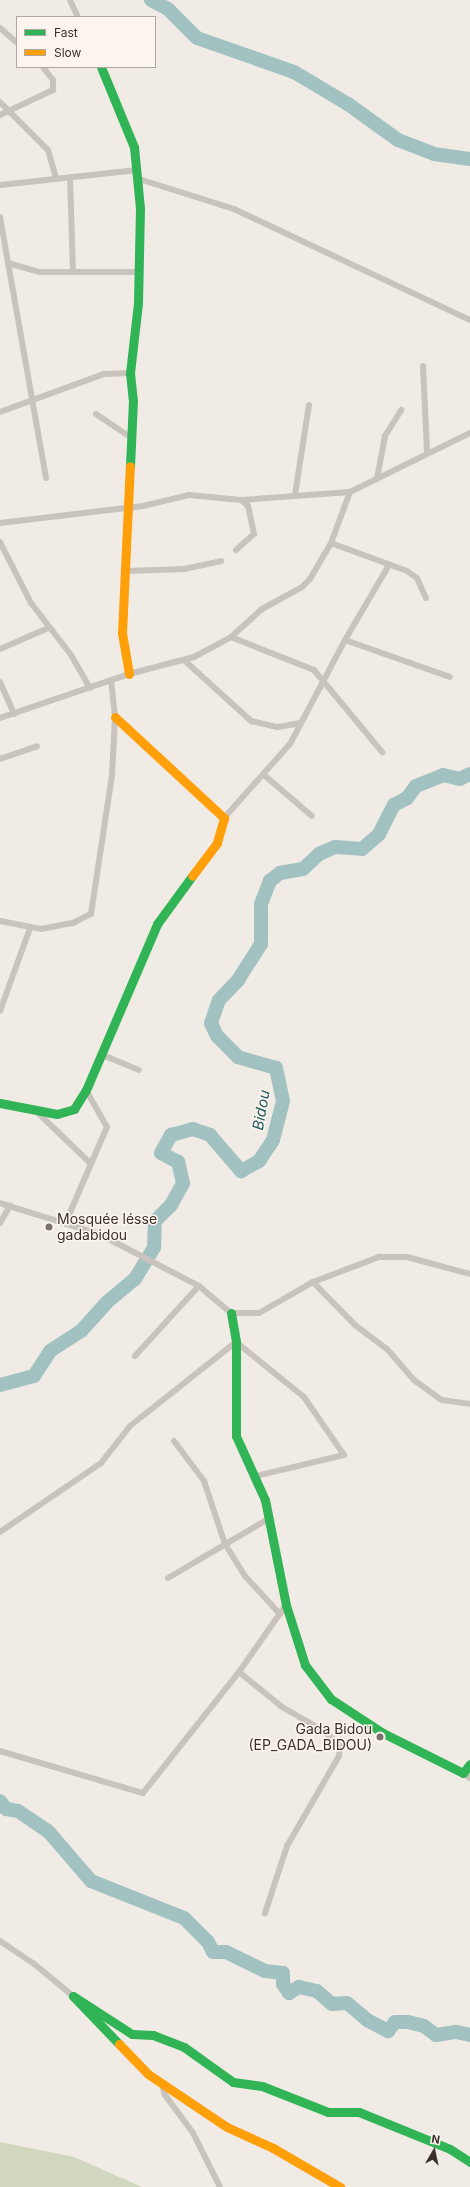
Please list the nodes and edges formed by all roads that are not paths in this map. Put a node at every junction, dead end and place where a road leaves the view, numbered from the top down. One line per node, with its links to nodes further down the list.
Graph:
1 (70, 0): 2 (street)
2 (78, 16)
3 (0, 28): 4 (street)
4 (16, 43)
5 (44, 68): 8 (street)
6 (101, 68): 10 (street)
7 (0, 102): 8 (street)
8 (10, 112): 9 (street); 12 (street)
9 (0, 115)
10 (137, 170): 11 (street); 13 (street)
11 (70, 177): 12 (street); 17 (street)
12 (56, 178): 14 (street)
13 (139, 179): 18 (street); 19 (street)
14 (0, 185)
15 (0, 217): 16 (street)
16 (8, 263): 17 (street); 22 (street)
17 (73, 272): 18 (street)
18 (137, 272): 21 (street)
19 (470, 320)
20 (423, 366): 29 (street)
21 (130, 373): 22 (street); 28 (street)
22 (31, 400): 25 (street); 30 (street)
23 (309, 405): 33 (street)
24 (400, 410): 31 (street)
25 (0, 412)
26 (96, 414): 28 (street)
27 (470, 433): 29 (street)
28 (129, 436): 35 (street)
29 (427, 452): 31 (street)
30 (46, 478)
31 (377, 479): 32 (street)
32 (350, 492): 33 (street); 38 (street)
33 (294, 495): 34 (street)
34 (241, 500): 35 (street); 39 (street)
35 (127, 508): 36 (street); 42 (street)
36 (0, 523)
37 (0, 542): 44 (street)
38 (331, 543): 41 (street); 45 (street)
39 (236, 550)
40 (221, 561): 42 (street)
41 (389, 564): 43 (street); 46 (street)
42 (126, 571): 49 (street)
43 (426, 598)
44 (48, 628): 47 (street); 54 (street)
45 (231, 637): 48 (street); 52 (street)
46 (345, 640): 50 (street); 52 (street)
47 (0, 649)
48 (184, 660): 49 (street); 58 (street)
49 (129, 674): 51 (street)
50 (450, 677)
51 (111, 680): 54 (street); 56 (street)
52 (326, 680): 58 (street); 60 (street)
53 (0, 682): 55 (street)
54 (90, 688): 55 (street)
55 (14, 714): 57 (street)
56 (114, 717): 64 (street); 66 (street)
57 (0, 718)
58 (301, 723): 62 (street)
59 (37, 746): 61 (street)
60 (382, 752)
61 (0, 759)
62 (264, 775): 63 (street); 64 (street)
63 (312, 816)
64 (224, 818): 68 (street)
65 (0, 921): 66 (street)
66 (30, 928): 67 (street)
67 (0, 1011)
68 (100, 1054): 69 (street); 70 (street)
69 (139, 1070)
70 (86, 1090): 72 (street); 73 (street)
71 (0, 1104): 72 (street)
72 (36, 1111): 73 (street)
73 (90, 1163): 77 (street)
74 (0, 1202): 75 (street)
75 (10, 1206): 76 (street); 77 (street)
76 (0, 1223)
77 (65, 1224): 80 (street)
78 (470, 1274): 79 (street)
79 (313, 1282): 81 (street); 84 (street)
80 (199, 1286): 81 (street); 83 (street)
81 (231, 1313): 82 (street)
82 (236, 1342): 86 (street); 86 (street); 88 (street)
83 (135, 1356)
84 (470, 1404)
85 (174, 1441): 89 (street)
86 (256, 1476): 87 (street)
87 (268, 1520): 89 (street); 91 (street)
88 (0, 1532)
89 (225, 1544): 90 (street); 92 (street)
90 (168, 1578)
91 (286, 1605): 92 (street); 96 (street)
92 (280, 1614): 93 (street)
93 (239, 1672): 94 (street); 97 (street)
94 (0, 1751)
95 (470, 1764): 96 (street)
96 (466, 1775)
97 (265, 1913)
98 (0, 1941): 99 (street)
99 (73, 1996): 100 (street); 101 (street)
100 (162, 2084): 102 (street); 103 (street)
101 (470, 2162)
102 (220, 2187)
103 (340, 2187)

